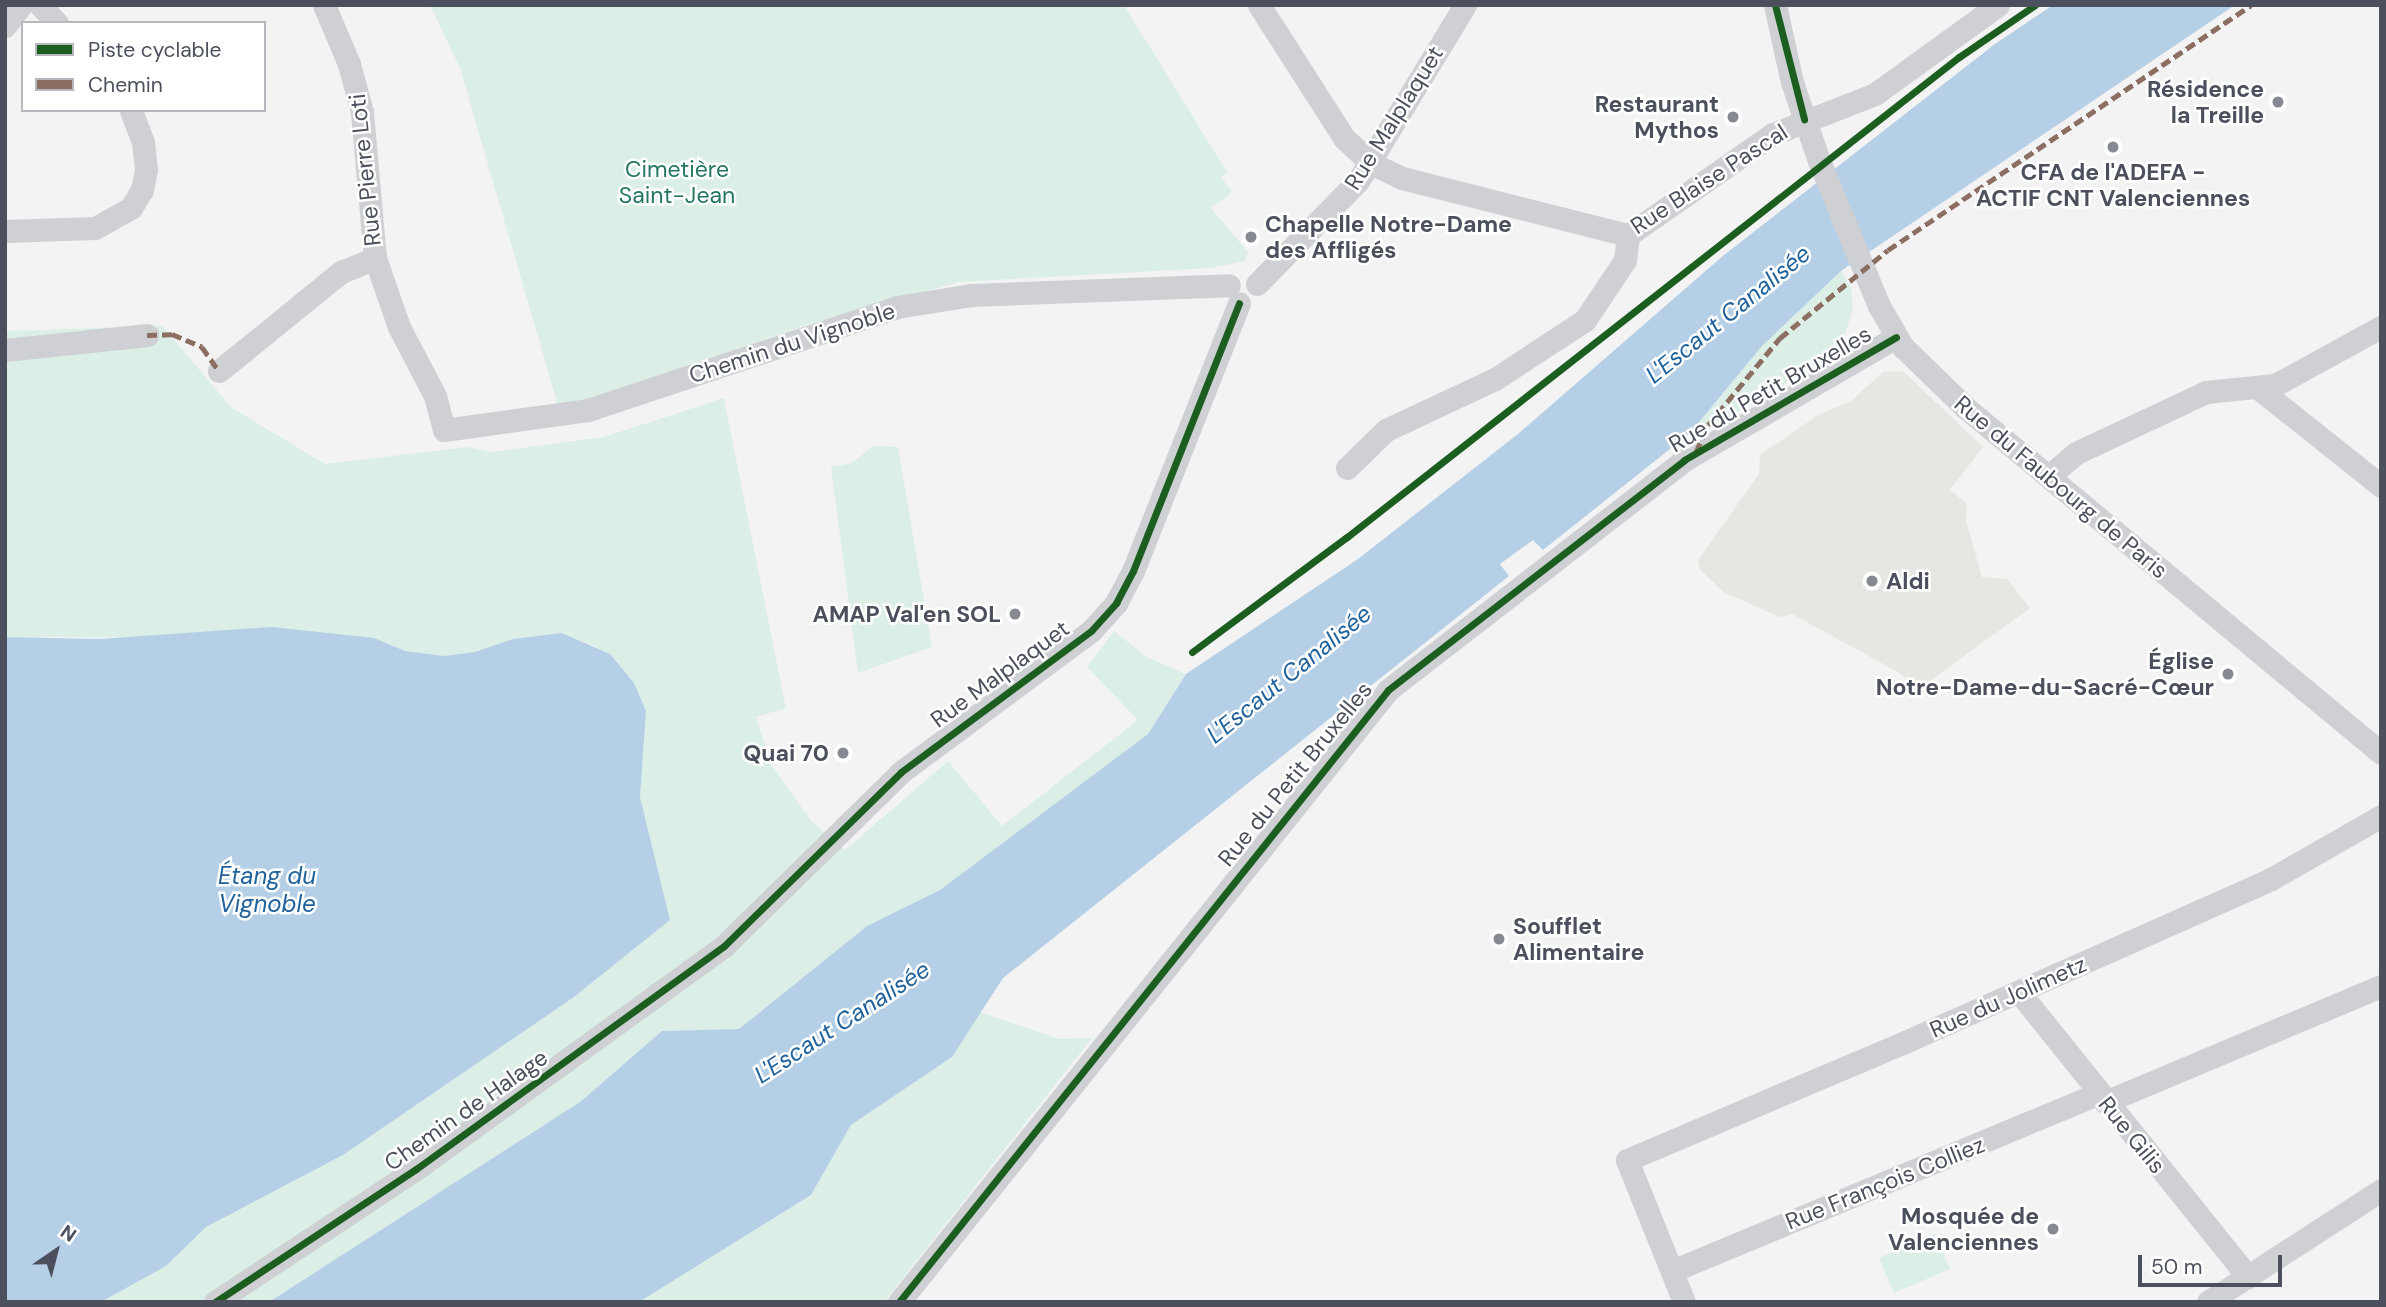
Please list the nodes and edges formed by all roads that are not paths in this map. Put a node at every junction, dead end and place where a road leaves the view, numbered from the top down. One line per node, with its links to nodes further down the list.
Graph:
1 (21, 5): 9 (street)
2 (40, 5): 8 (street)
3 (324, 5): 15 (street, Rue Pierre Loti)
4 (1259, 5): 12 (street, Rue Blaise Pascal)
5 (1465, 5): 12 (street, Rue Malplaquet)
6 (1775, 5): 11 (street, Rue du Faubourg de Paris)
7 (1997, 5): 11 (street, Rue Blaise Pascal)
8 (55, 21)
9 (5, 26)
10 (132, 112): 13 (street)
11 (1804, 119): 14 (street, Rue Blaise Pascal); 20 (street, Rue du Faubourg de Paris)
12 (1371, 163): 14 (street, Rue Blaise Pascal); 16 (street, Rue Malplaquet)
13 (5, 231)
14 (1628, 235): 25 (street)
15 (375, 257): 22 (street, Rue Pierre Loti); 24 (street, Rue Pierre Loti)
16 (1257, 284): 17 (street, Chemin du Vignoble)
17 (1234, 294): 24 (street, Chemin du Vignoble); 30 (street, Rue Malplaquet)
18 (2381, 327): 23 (street)
19 (147, 335): 21 (street)
20 (1896, 337): 26 (street, Rue du Faubourg de Paris); 38 (street, Rue du Petit Bruxelles)
21 (5, 350)
22 (219, 372)
23 (2258, 388): 26 (street); 27 (street)
24 (444, 430)
25 (1347, 468)
26 (2050, 475): 28 (street, Rue du Faubourg de Paris)
27 (2381, 486)
28 (2381, 753)
29 (2381, 816): 32 (street, Rue du Jolimetz)
30 (732, 940): 37 (street, Chemin de Halage)
31 (2381, 986): 33 (street, Rue François Colliez)
32 (2020, 992): 33 (street, Rue Gilis); 35 (street, Rue du Jolimetz)
33 (2101, 1098): 35 (street, Rue François Colliez); 36 (street, Rue Gilis)
34 (2381, 1190): 36 (street)
35 (1672, 1271): 39 (street)
36 (2248, 1277): 40 (street)
37 (215, 1302)
38 (899, 1302)
39 (1684, 1302)
40 (2208, 1302)

